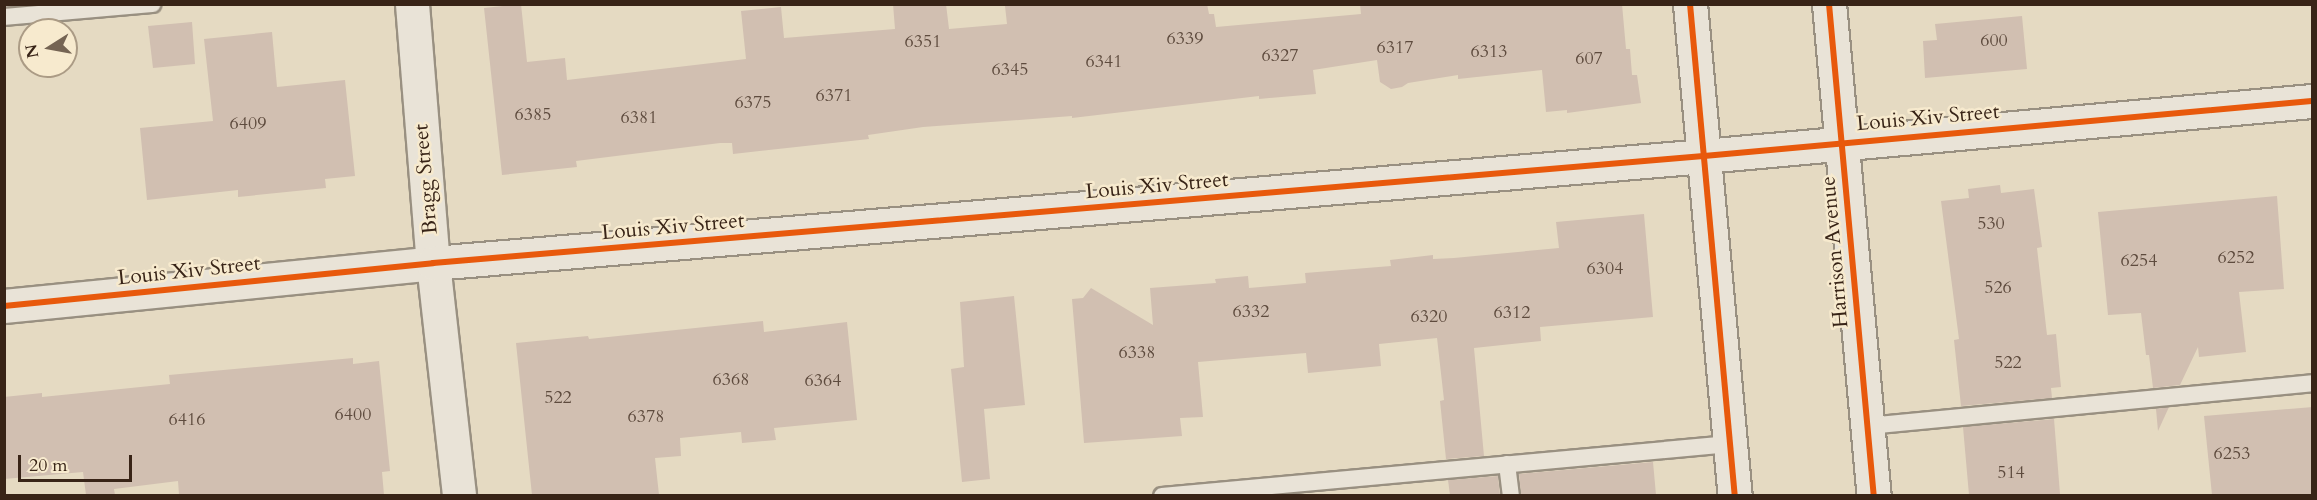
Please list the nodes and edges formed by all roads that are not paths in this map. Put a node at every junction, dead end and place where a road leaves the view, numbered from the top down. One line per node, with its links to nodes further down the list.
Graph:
1 (152, 4): 5 (lane)
2 (412, 4): 9 (street, Bragg Street)
3 (1690, 4): 8 (street)
4 (1829, 4): 7 (street, Harrison Avenue)
5 (4, 17)
6 (2313, 101): 7 (street, Louis Xiv Street)
7 (1842, 142): 8 (street, Louis Xiv Street); 12 (street, Harrison Avenue)
8 (1704, 156): 9 (street, Louis Xiv Street); 13 (street)
9 (433, 263): 10 (street, Louis Xiv Street); 15 (street, Bragg Street)
10 (4, 306)
11 (2313, 383): 12 (lane)
12 (1868, 426): 19 (street, Harrison Avenue)
13 (1730, 444): 14 (lane); 18 (street)
14 (1507, 464): 16 (lane); 17 (lane)
15 (459, 495)
16 (1162, 495)
17 (1511, 495)
18 (1734, 495)
19 (1874, 495)

